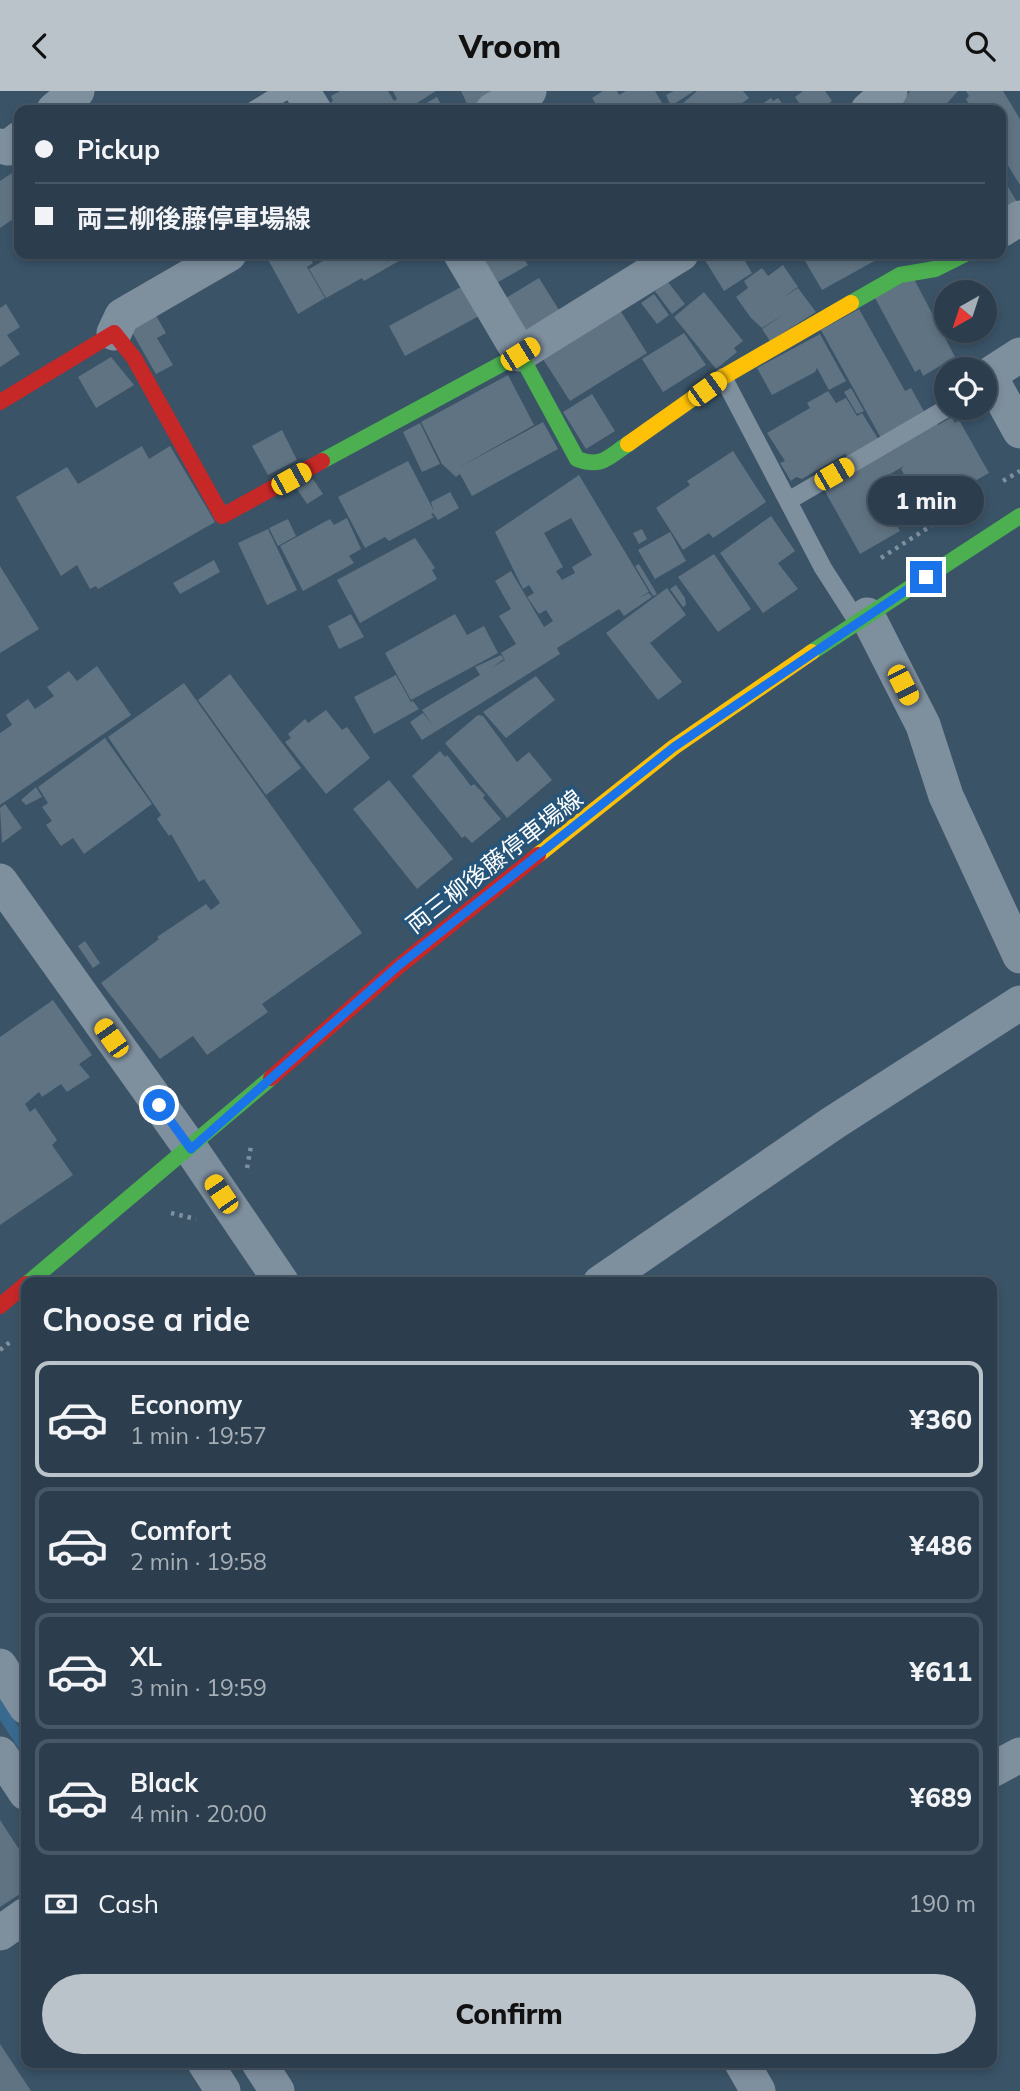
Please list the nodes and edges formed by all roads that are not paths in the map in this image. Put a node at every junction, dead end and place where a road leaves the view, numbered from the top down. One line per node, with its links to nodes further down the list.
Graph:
1 (78, 91): 5 (street)
2 (285, 91): 6 (lane)
3 (529, 91): 7 (street)
4 (890, 91): 8 (street)
5 (60, 105)
6 (262, 105)
7 (502, 105)
8 (874, 105)
9 (220, 259): 13 (street)
10 (464, 259): 14 (street)
11 (673, 259): 14 (street)
12 (955, 259): 17 (main road)
13 (114, 333): 14 (main road); 19 (main road)
14 (520, 354): 17 (main road)
15 (1020, 355): 16 (street)
16 (997, 370)
17 (723, 377): 22 (lane)
18 (997, 398): 21 (street)
19 (0, 402)
20 (934, 416): 22 (lane)
21 (1020, 431)
22 (788, 501): 24 (lane)
23 (1020, 516): 24 (main road, 両三柳後藤停車場線)
24 (862, 618): 26 (street); 28 (main road, 両三柳後藤停車場線)
25 (0, 881): 28 (street)
26 (1020, 957)
27 (1020, 1003): 31 (street)
28 (191, 1149): 29 (main road, 両三柳後藤停車場線); 30 (street)
29 (36, 1277)
30 (278, 1277)
31 (609, 1277)
32 (21, 1289): 33 (main road, 両三柳後藤停車場線)
33 (0, 1306)
34 (0, 1666): 35 (street)
35 (21, 1699)
36 (0, 1753): 39 (street)
37 (1020, 1755): 38 (street)
38 (997, 1767)
39 (21, 1785)
40 (21, 1918): 41 (street)
41 (0, 1933)
42 (208, 2068): 45 (street)
43 (262, 2068): 46 (street)
44 (745, 2068): 47 (street)
45 (223, 2091)
46 (277, 2091)
47 (758, 2091)

